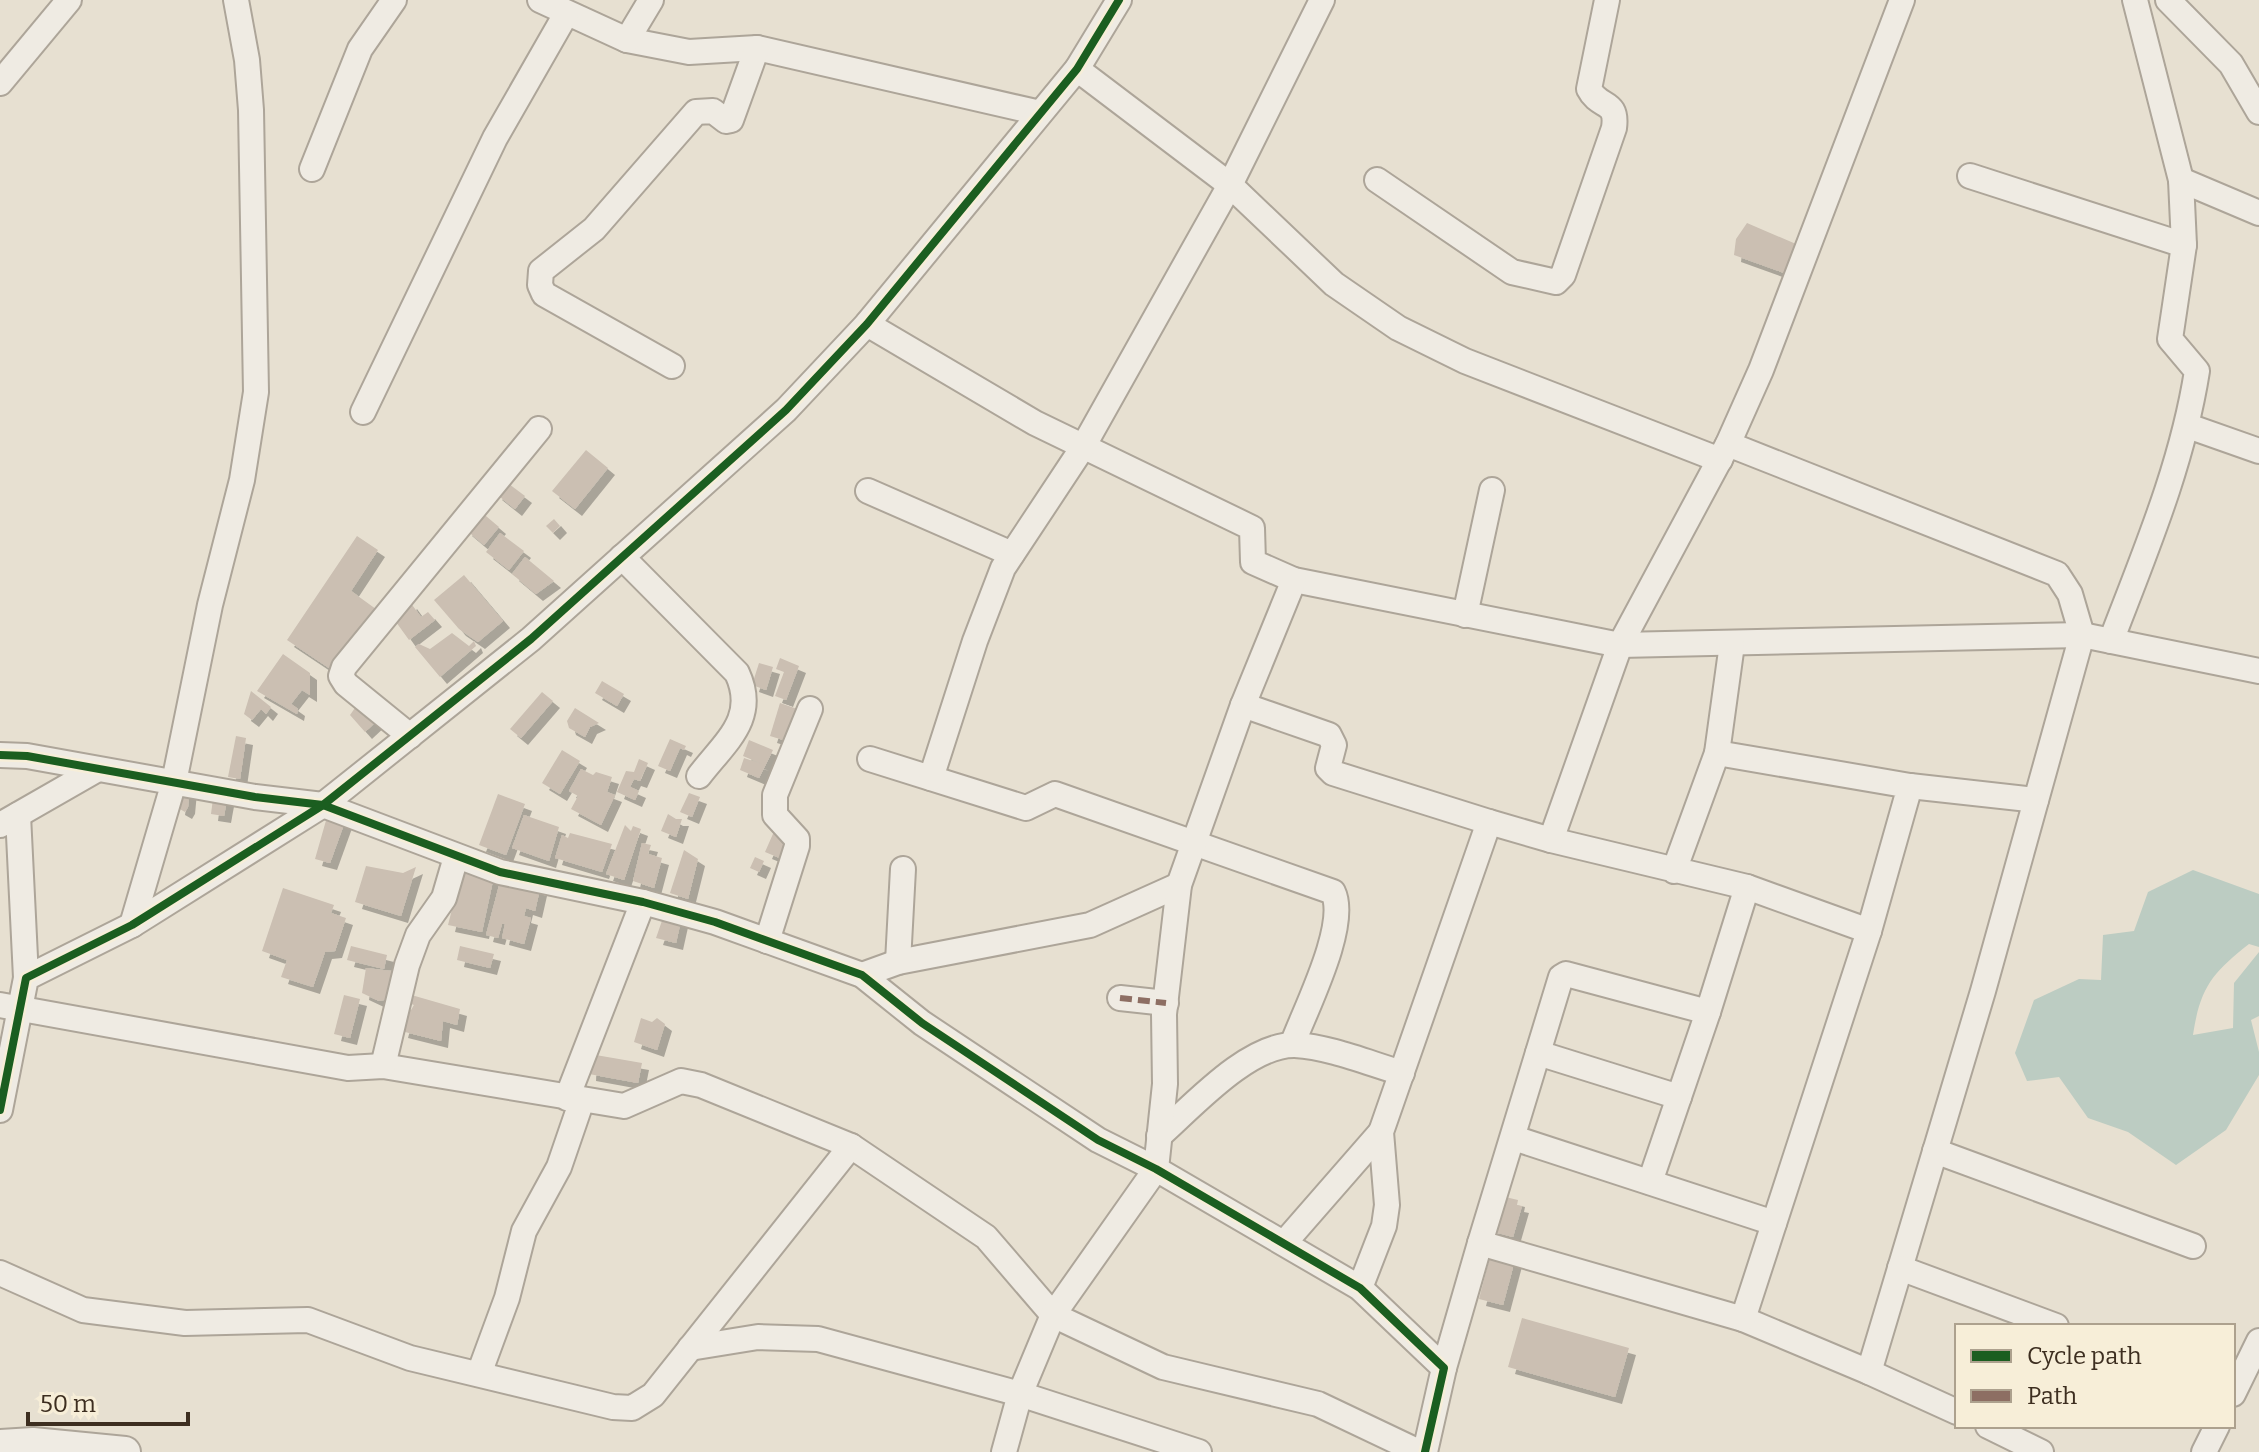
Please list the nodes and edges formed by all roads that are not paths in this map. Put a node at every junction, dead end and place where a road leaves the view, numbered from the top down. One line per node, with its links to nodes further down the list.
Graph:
1 (69, 0): 16 (street)
2 (236, 0): 54 (street)
3 (394, 0): 19 (street)
4 (540, 0): 12 (street)
5 (651, 0): 13 (street)
6 (1119, 0): 15 (street)
7 (1322, 0): 23 (street)
8 (1607, 0): 21 (street)
9 (1902, 0): 33 (street)
10 (2135, 0): 22 (street)
11 (2168, 0): 17 (street)
12 (566, 14): 13 (street); 28 (street)
13 (627, 40): 14 (street)
14 (757, 48): 18 (street); 27 (street)
15 (1077, 69): 18 (street); 23 (street)
16 (0, 83)
17 (2259, 112)
18 (1040, 113): 26 (street)
19 (312, 169)
20 (1970, 176): 25 (street)
21 (1377, 180)
22 (2181, 180): 24 (street); 25 (street)
23 (1230, 185): 31 (street); 33 (street)
24 (2259, 213)
25 (2184, 245): 29 (street)
26 (867, 324): 31 (street); 37 (street)
27 (672, 366)
28 (363, 412)
29 (2188, 426): 32 (street); 41 (street)
30 (539, 429): 47 (street)
31 (1083, 447): 36 (street); 38 (street)
32 (2259, 451)
33 (1724, 452): 40 (street); 43 (street)
34 (1492, 490): 39 (street)
35 (868, 491): 36 (street)
36 (1012, 554): 53 (street)
37 (622, 557): 47 (street); 52 (street)
38 (1294, 580): 39 (street); 45 (street)
39 (1465, 615): 43 (street)
40 (2082, 635): 41 (street); 42 (street); 56 (street)
41 (2111, 641): 44 (street)
42 (1732, 644): 43 (street); 48 (street)
43 (1620, 645): 60 (street)
44 (2259, 671)
45 (1243, 705): 59 (street); 61 (street)
46 (810, 709): 70 (street)
47 (410, 736): 57 (street)
48 (1717, 753): 55 (street); 64 (street)
49 (0, 755): 51 (street)
50 (870, 759): 53 (street)
51 (96, 770): 54 (street); 58 (street)
52 (699, 776)
53 (931, 778): 61 (street)
54 (174, 782): 57 (street); 68 (street)
55 (1910, 786): 56 (street); 69 (street)
56 (2036, 800): 89 (street)
57 (323, 805): 62 (street); 68 (street)
58 (9, 820): 73 (street)
59 (1489, 822): 60 (street); 81 (street)
60 (1551, 840): 64 (street)
61 (1193, 845): 65 (street); 78 (street)
62 (456, 857): 67 (street); 80 (street)
63 (903, 869): 71 (street)
64 (1674, 871): 66 (street)
65 (1179, 885): 71 (street); 75 (street)
66 (1747, 887): 69 (street); 77 (street)
67 (643, 902): 70 (street); 83 (street)
68 (132, 925): 73 (street)
69 (1869, 931): 92 (street)
70 (767, 941): 72 (street)
71 (898, 962): 72 (street)
72 (862, 975): 90 (street)
73 (26, 978): 76 (street)
74 (1120, 998): 75 (street)
75 (1166, 1003): 86 (street)
76 (9, 1007): 80 (street); 84 (street)
77 (1708, 1012): 79 (street); 82 (street)
78 (1292, 1045): 81 (street); 86 (street)
79 (1538, 1053): 82 (street); 87 (street)
80 (383, 1066): 83 (street)
81 (1402, 1073): 85 (street)
82 (1679, 1097): 91 (street)
83 (575, 1099): 88 (street); 106 (street)
84 (0, 1110)
85 (1381, 1132): 93 (street); 98 (street)
86 (1159, 1136): 90 (street)
87 (1514, 1138): 91 (street); 94 (street)
88 (851, 1146): 99 (street); 103 (street)
89 (1935, 1151): 95 (street); 96 (street)
90 (1156, 1169): 93 (street); 99 (street)
91 (1650, 1182): 92 (street)
92 (1774, 1223): 100 (street)
93 (1285, 1242): 98 (street)
94 (1480, 1243): 100 (street); 104 (street)
95 (2193, 1246)
96 (1900, 1268): 101 (street); 105 (street)
97 (0, 1273): 106 (street)
98 (1360, 1288): 104 (street)
99 (1053, 1315): 108 (street); 116 (street)
100 (1743, 1319): 105 (street)
101 (2051, 1324)
102 (2259, 1341): 107 (street)
103 (690, 1348): 106 (street); 108 (street)
104 (1444, 1368): 117 (street)
105 (1869, 1372): 109 (street)
106 (479, 1374)
107 (2235, 1390)
108 (1020, 1394): 114 (street); 115 (street)
109 (1955, 1411)
110 (1992, 1428): 118 (street)
111 (2216, 1428): 119 (street)
112 (0, 1445): 113 (street)
113 (125, 1452)
114 (1004, 1452)
115 (1199, 1452)
116 (1419, 1452)
117 (1425, 1452)
118 (2041, 1452)
119 (2204, 1452)

